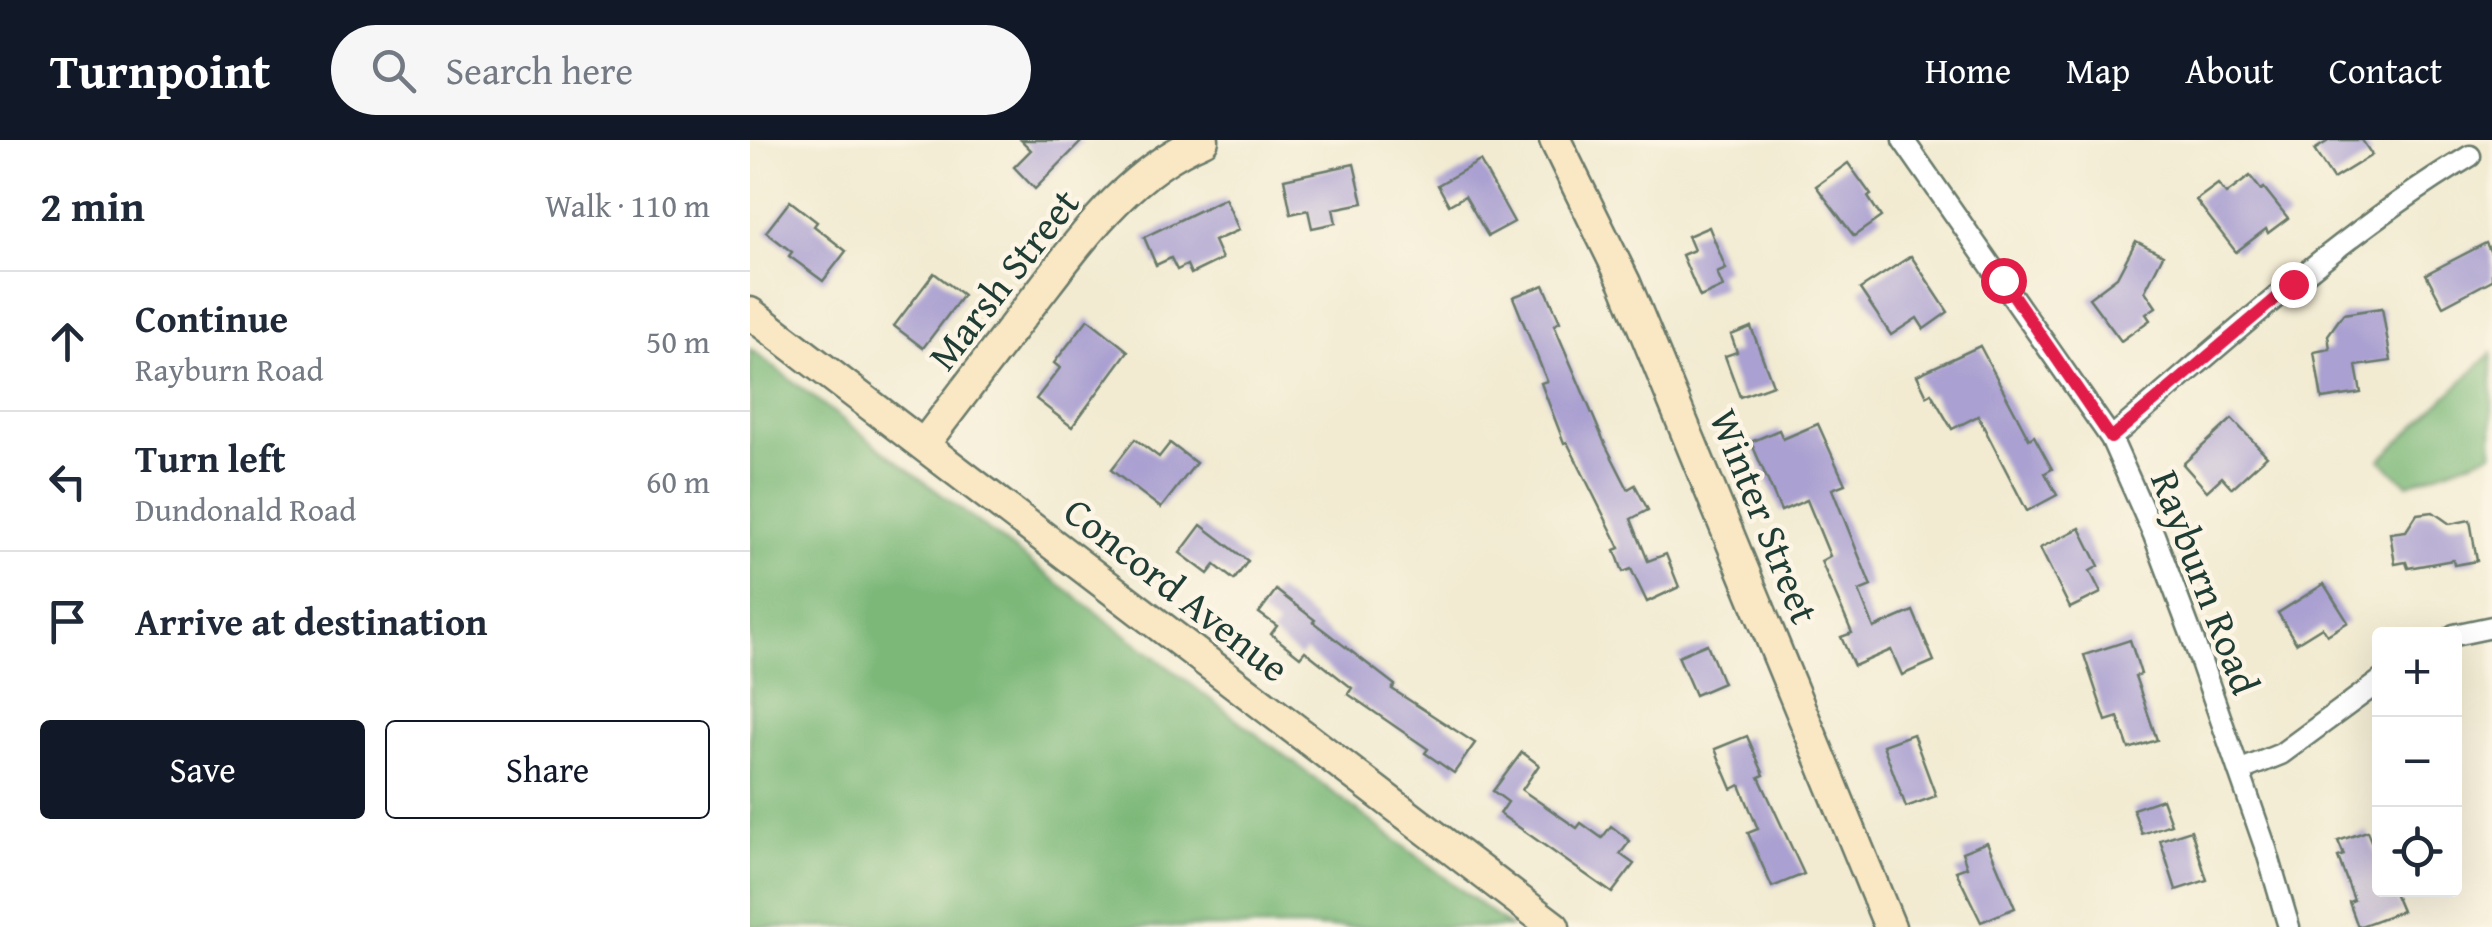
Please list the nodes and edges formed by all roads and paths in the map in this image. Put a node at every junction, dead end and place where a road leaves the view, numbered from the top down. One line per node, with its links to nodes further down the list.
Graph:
1 (1555, 140): 13 (main road, Winter Street)
2 (1903, 140): 6 (street, Rayburn Road)
3 (1184, 144): 7 (main road, Marsh Street)
4 (2470, 156): 6 (street)
5 (750, 314): 7 (main road, Concord Avenue)
6 (2111, 438): 11 (street, Rayburn Road)
7 (924, 444): 12 (main road, Concord Avenue)
8 (2492, 627): 9 (street)
9 (2462, 633)
10 (2372, 687): 11 (street)
11 (2239, 771): 14 (street, Rayburn Road)
12 (1554, 927)
13 (1890, 927)
14 (2289, 927)

